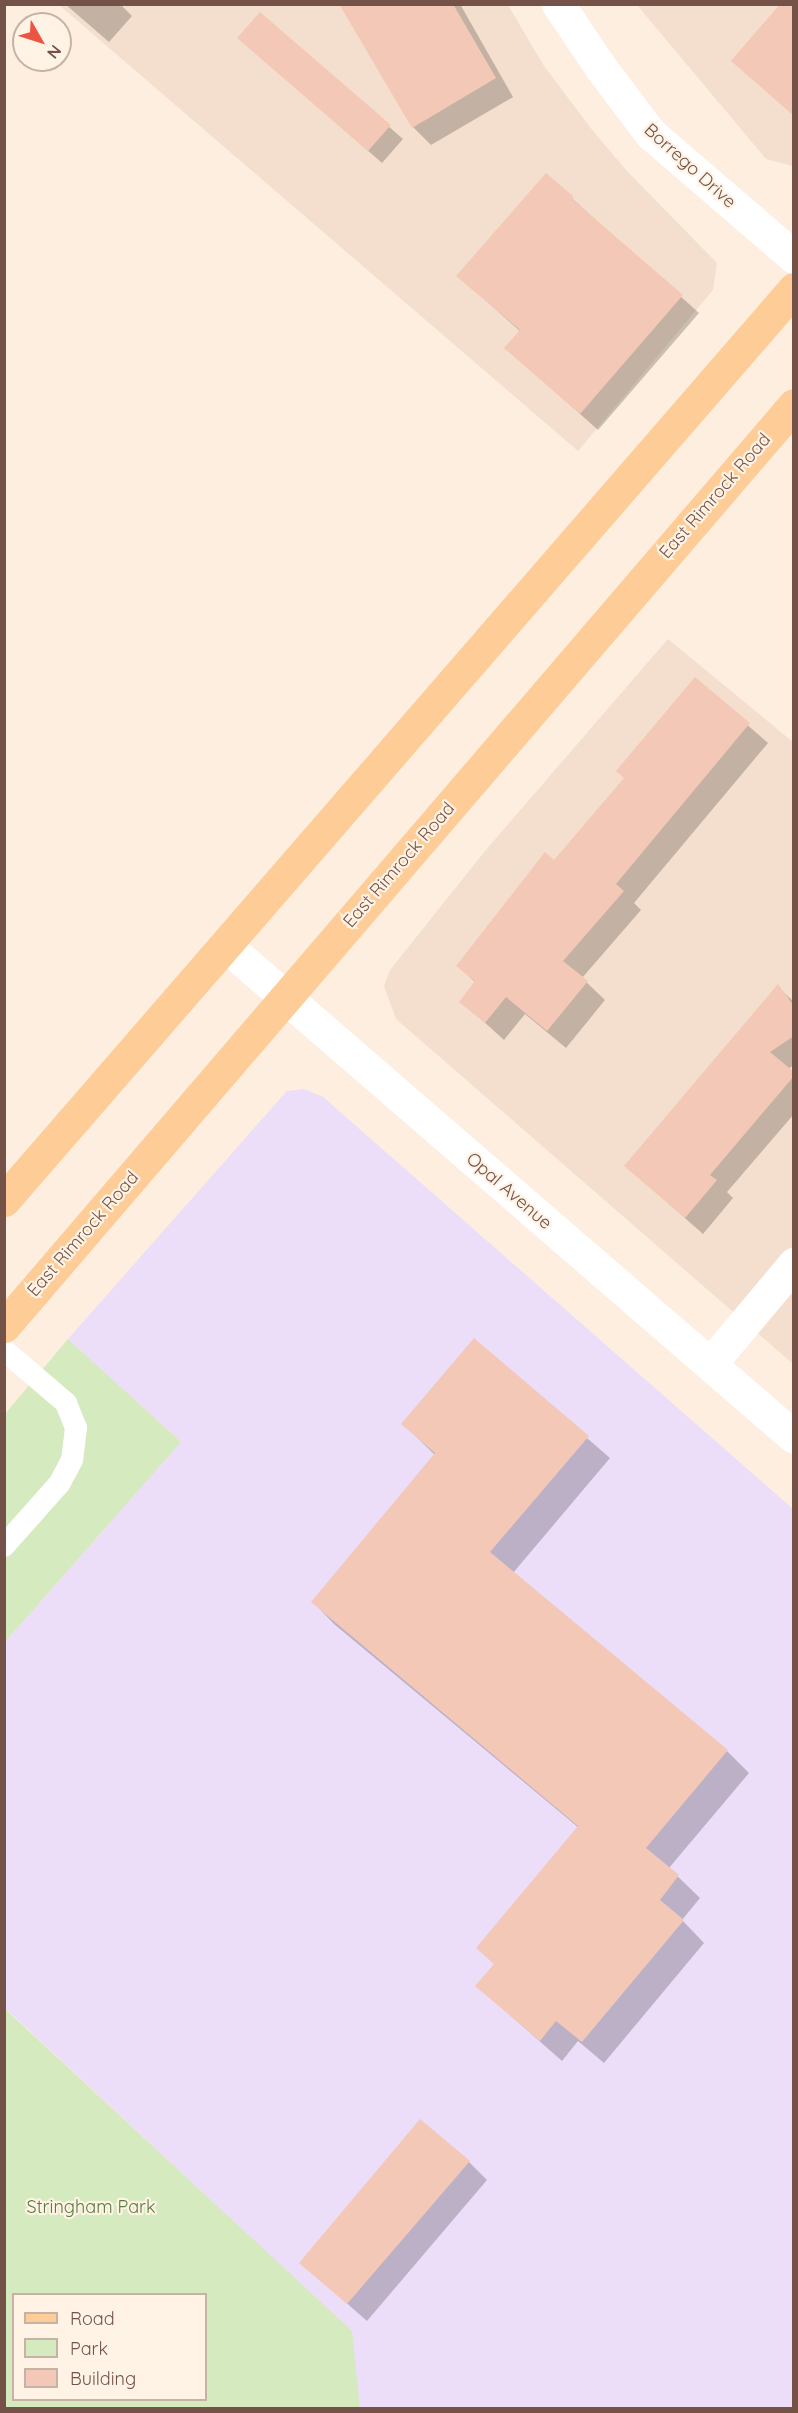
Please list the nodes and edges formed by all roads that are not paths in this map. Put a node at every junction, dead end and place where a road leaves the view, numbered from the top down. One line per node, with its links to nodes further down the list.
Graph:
1 (558, 4): 2 (street, Borrego Drive)
2 (794, 257)
3 (794, 289): 5 (main road)
4 (794, 405): 6 (main road, East Rimrock Road)
5 (225, 945): 6 (street, Opal Avenue); 7 (main road)
6 (286, 998): 9 (main road, East Rimrock Road); 11 (street, Opal Avenue)
7 (4, 1200)
8 (794, 1264): 11 (street)
9 (4, 1326)
10 (4, 1350): 13 (lane)
11 (710, 1364): 12 (street, Opal Avenue)
12 (794, 1437)
13 (4, 1546)

